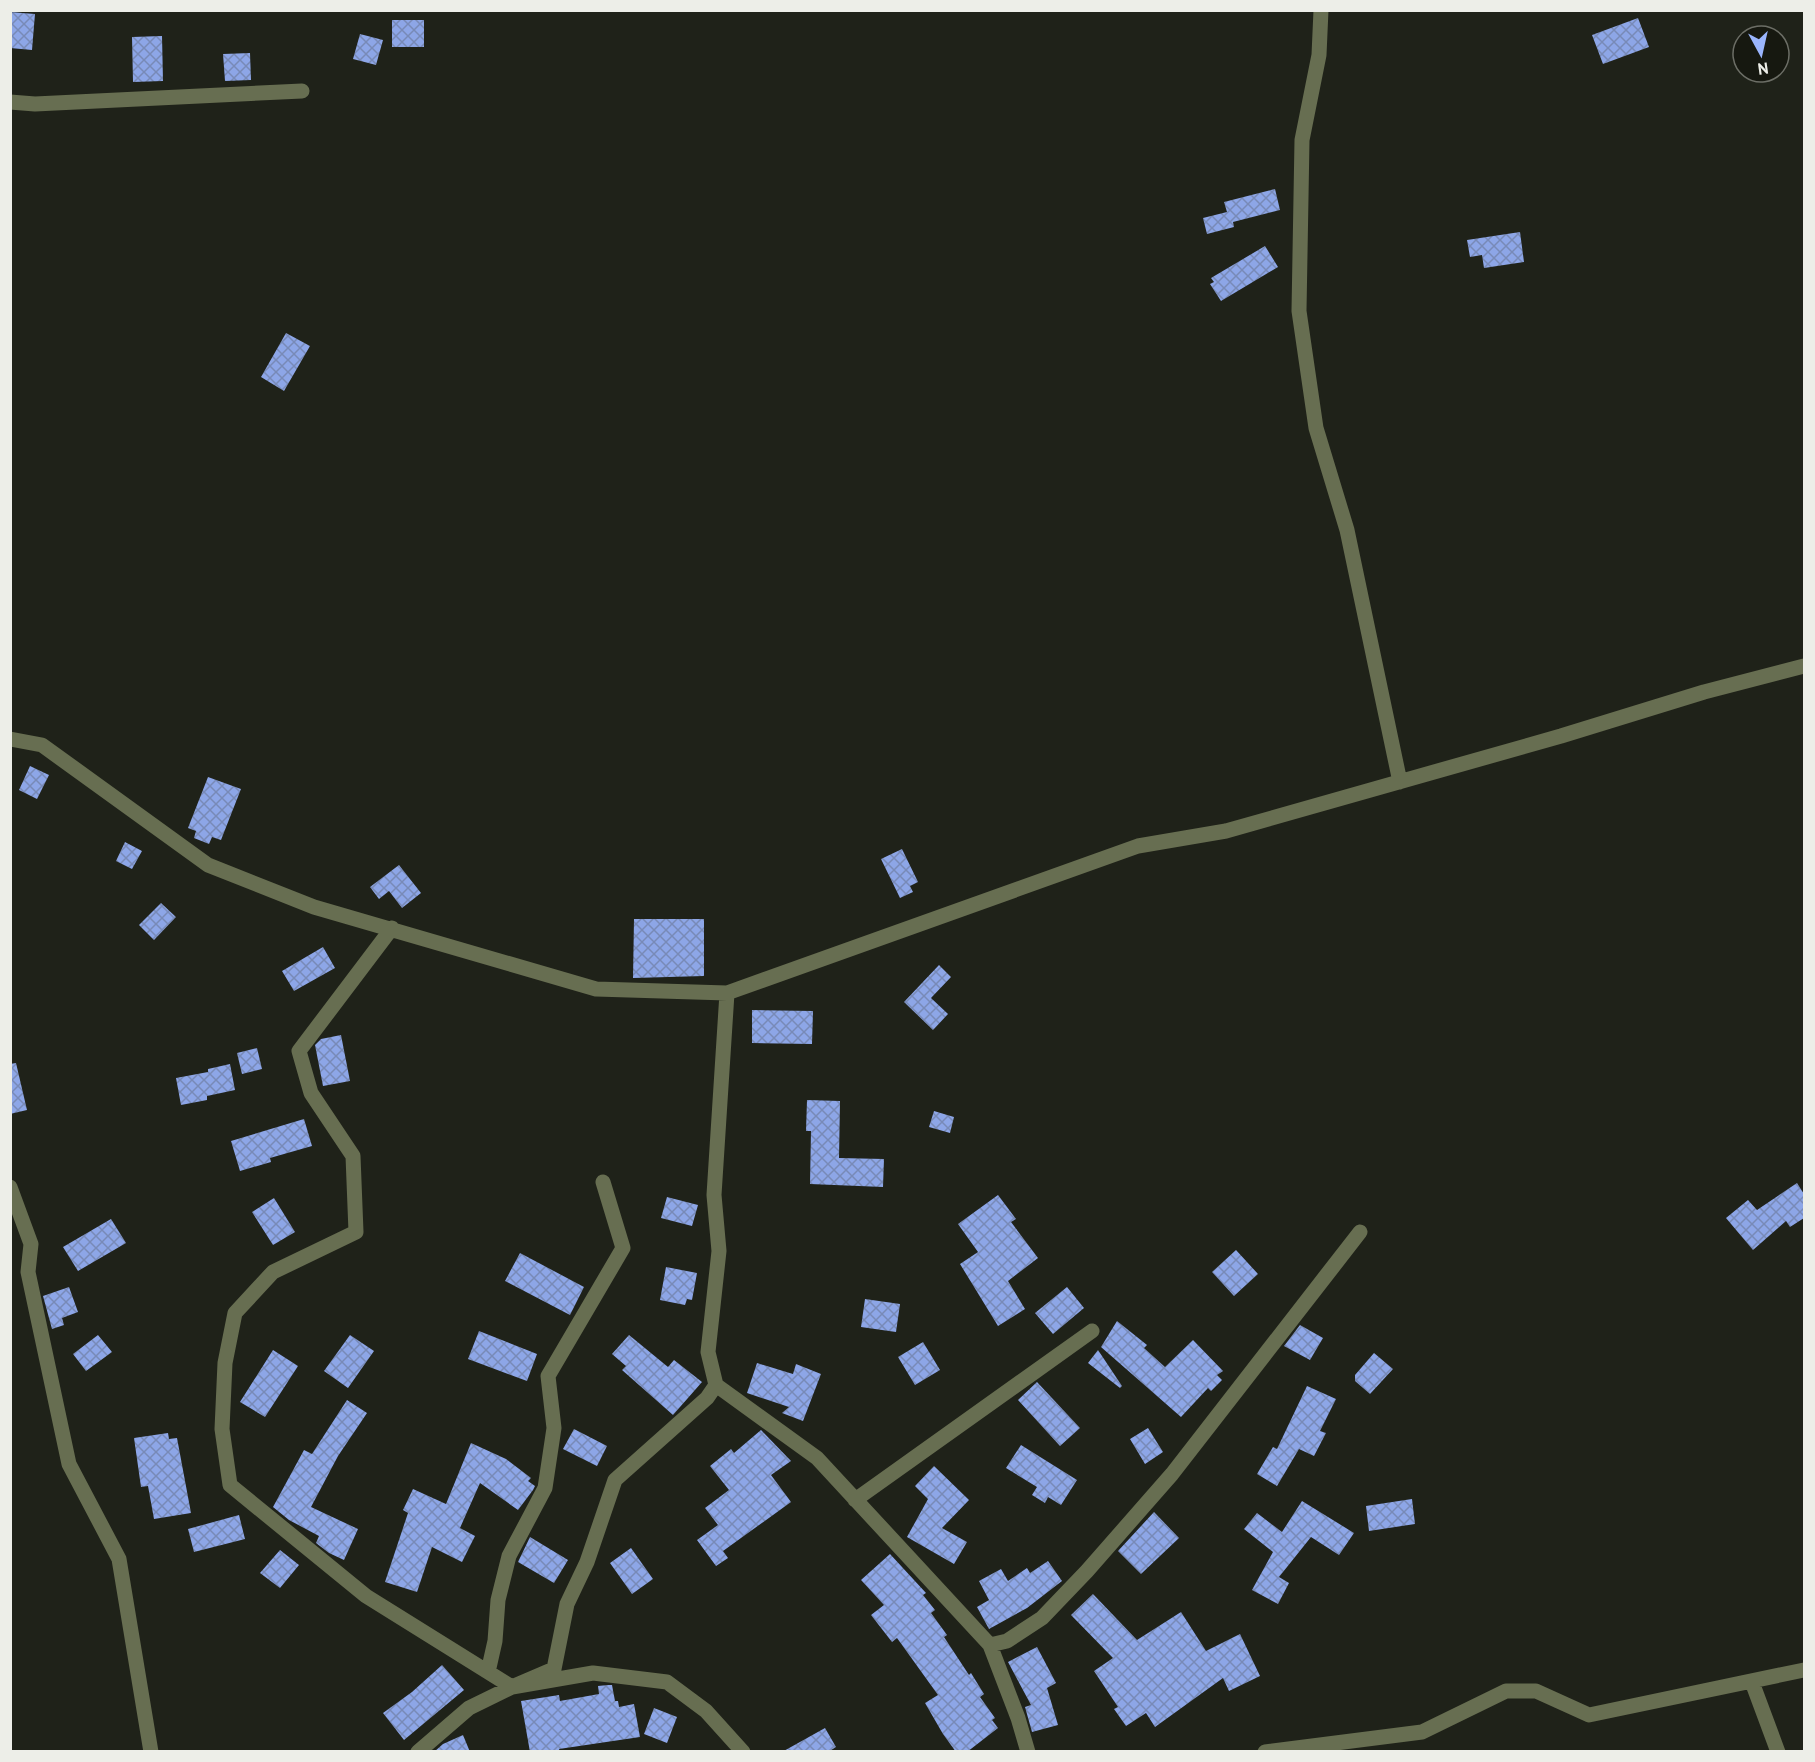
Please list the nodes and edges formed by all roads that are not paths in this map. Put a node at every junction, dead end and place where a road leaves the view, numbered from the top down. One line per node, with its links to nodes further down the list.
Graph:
1 (1321, 10): 6 (street)
2 (302, 91): 3 (street)
3 (10, 102)
4 (1804, 666): 6 (street)
5 (10, 739): 7 (street)
6 (1400, 782): 8 (street)
7 (392, 928): 8 (street); 17 (street)
8 (727, 993): 13 (street)
9 (603, 1182): 17 (street)
10 (10, 1187): 20 (street)
11 (1359, 1232): 15 (street)
12 (1092, 1331): 14 (street)
13 (716, 1385): 14 (street); 19 (street)
14 (855, 1500): 15 (street)
15 (990, 1644): 23 (street)
16 (1804, 1670): 18 (street)
17 (488, 1672): 19 (street)
18 (1752, 1682): 24 (street); 25 (street)
19 (512, 1687): 21 (street); 22 (street)
20 (152, 1752)
21 (418, 1752)
22 (743, 1752)
23 (1028, 1752)
24 (1265, 1752)
25 (1778, 1752)

